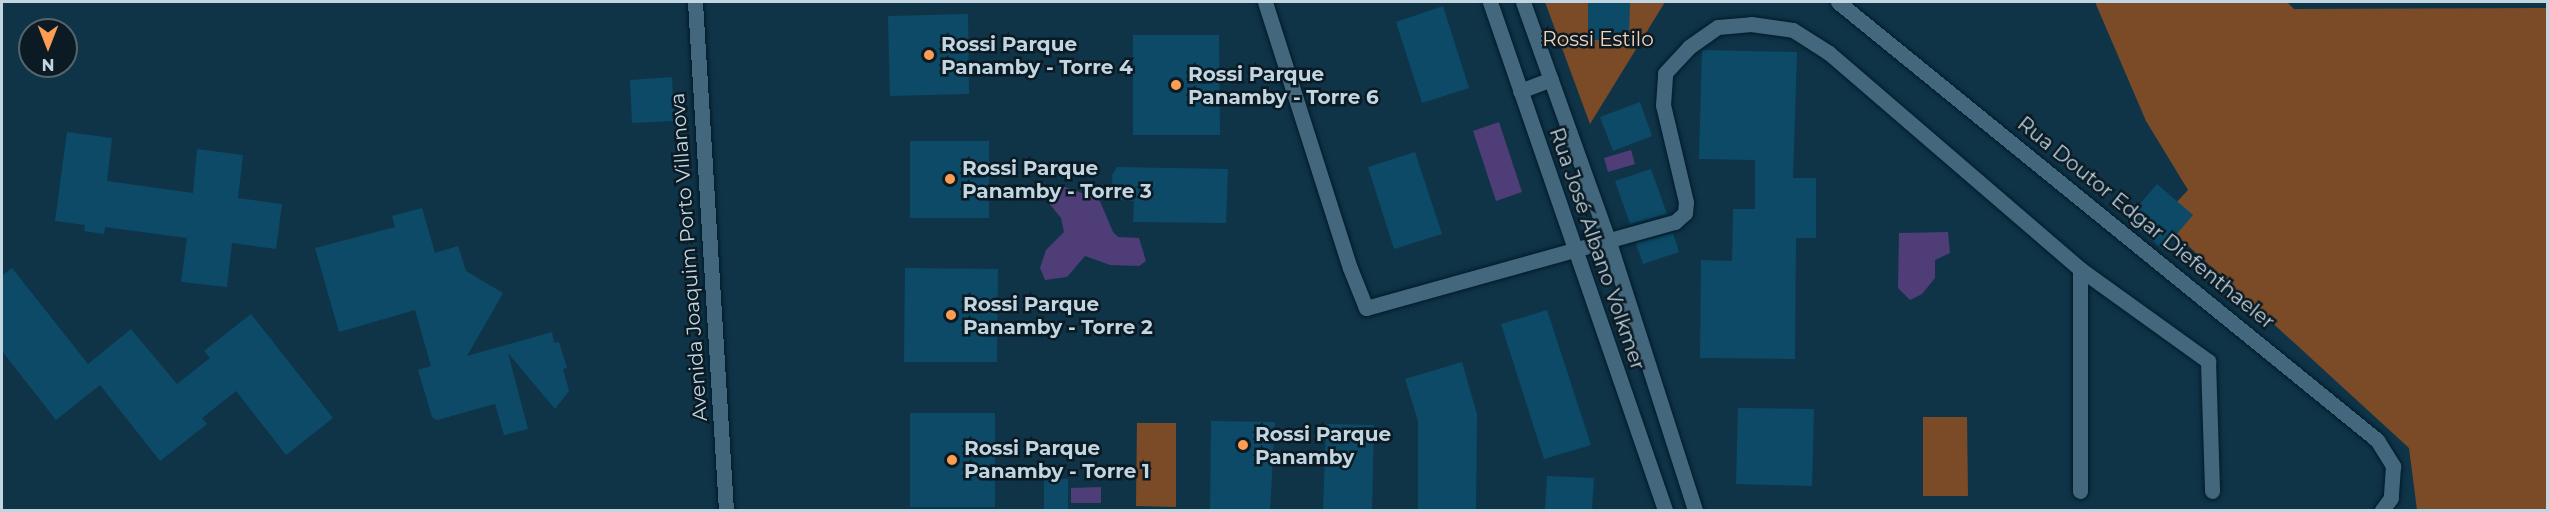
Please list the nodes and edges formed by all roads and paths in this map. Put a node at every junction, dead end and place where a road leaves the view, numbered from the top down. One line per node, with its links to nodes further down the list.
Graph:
1 (695, 2): 14 (street, Avenida Joaquim Porto Villanova)
2 (1265, 2): 9 (street)
3 (1490, 2): 7 (street, Rua José Albano Volkmer)
4 (1523, 2): 6 (street, Rua José Albano Volkmer)
5 (1838, 2): 13 (street, Rua Doutor Edgar Diefenthaeler)
6 (1551, 79): 7 (street); 8 (street, Rua José Albano Volkmer)
7 (1520, 91): 9 (street, Rua José Albano Volkmer)
8 (1608, 239): 9 (street); 10 (street); 16 (street, Rua José Albano Volkmer)
9 (1574, 250): 15 (street, Rua José Albano Volkmer)
10 (2080, 269): 11 (street); 12 (street)
11 (2080, 491)
12 (2212, 491)
13 (2387, 504)
14 (726, 510)
15 (1665, 510)
16 (1695, 510)

